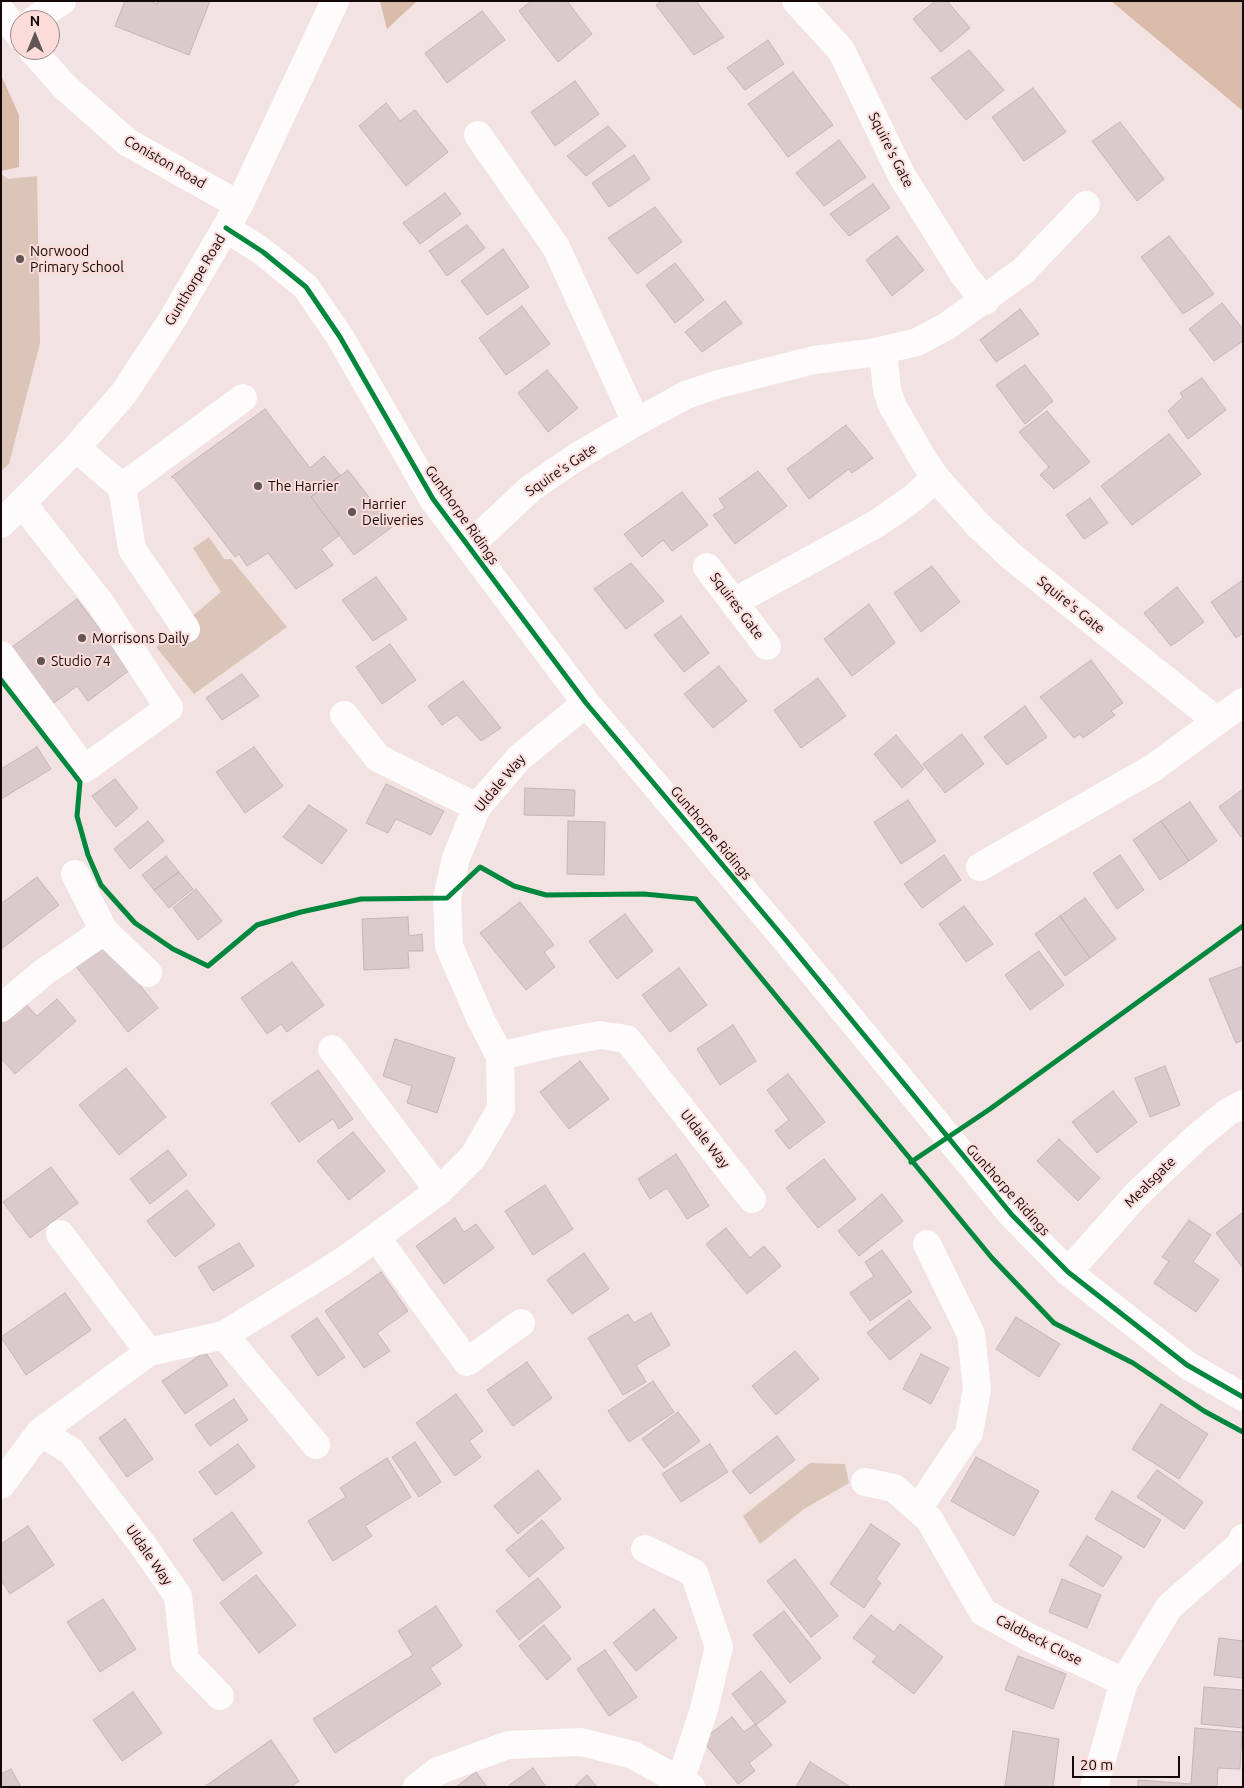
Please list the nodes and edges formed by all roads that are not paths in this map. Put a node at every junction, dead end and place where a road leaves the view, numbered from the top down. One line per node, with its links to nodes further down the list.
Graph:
1 (62, 1): 4 (street)
2 (335, 1): 8 (street, Gunthorpe Road)
3 (796, 1): 9 (street, Squire's Gate)
4 (49, 10)
5 (44, 60): 8 (street, Coniston Road)
6 (478, 134): 12 (street)
7 (1086, 206): 9 (street, Squire's Gate)
8 (232, 216): 13 (street, Gunthorpe Road); 18 (street, Gunthorpe Ridings)
9 (985, 301): 10 (street, Squire's Gate)
10 (883, 351): 12 (street, Squire's Gate); 14 (street, Squire's Gate)
11 (243, 398): 15 (street)
12 (636, 422): 18 (street, Squire's Gate)
13 (76, 448): 15 (street); 16 (street, Gunthorpe Road)
14 (936, 478): 20 (street); 27 (street, Squire's Gate)
15 (122, 487): 21 (street)
16 (22, 503): 17 (street, Gunthorpe Road); 23 (street)
17 (1, 524)
18 (469, 546): 25 (street, Gunthorpe Ridings)
19 (707, 567): 20 (street, Squires Gate)
20 (734, 602): 22 (street, Squires Gate)
21 (186, 629)
22 (767, 646)
23 (1, 655)
24 (1243, 702): 27 (street)
25 (586, 703): 28 (street, Uldale Way); 42 (street, Gunthorpe Ridings)
26 (344, 715): 28 (street)
27 (1216, 721): 29 (street)
28 (477, 807): 35 (street, Uldale Way)
29 (980, 867)
30 (75, 874): 31 (street)
31 (104, 931): 32 (street); 33 (street)
32 (148, 973)
33 (1, 1008)
34 (332, 1049): 37 (street)
35 (500, 1056): 37 (street, Uldale Way); 38 (street, Uldale Way)
36 (1243, 1104): 42 (street, Mealsgate)
37 (439, 1191): 40 (street, Uldale Way)
38 (752, 1199)
39 (60, 1234): 45 (street)
40 (376, 1237): 43 (street); 44 (street, Uldale Way)
41 (927, 1244): 51 (street)
42 (1068, 1272): 46 (street, Gunthorpe Ridings)
43 (521, 1323)
44 (224, 1335): 45 (street, Uldale Way); 48 (street)
45 (149, 1352): 47 (street, Uldale Way)
46 (1243, 1397)
47 (40, 1432): 50 (street, Uldale Way); 55 (street, Uldale Way)
48 (316, 1445)
49 (865, 1482): 51 (street, Caldbeck Close)
50 (1, 1485)
51 (918, 1509): 54 (street, Caldbeck Close)
52 (1243, 1538): 54 (street)
53 (645, 1549): 56 (street)
54 (1124, 1682): 58 (street)
55 (220, 1696)
56 (686, 1783): 57 (street)
57 (417, 1787)
58 (1094, 1787)

